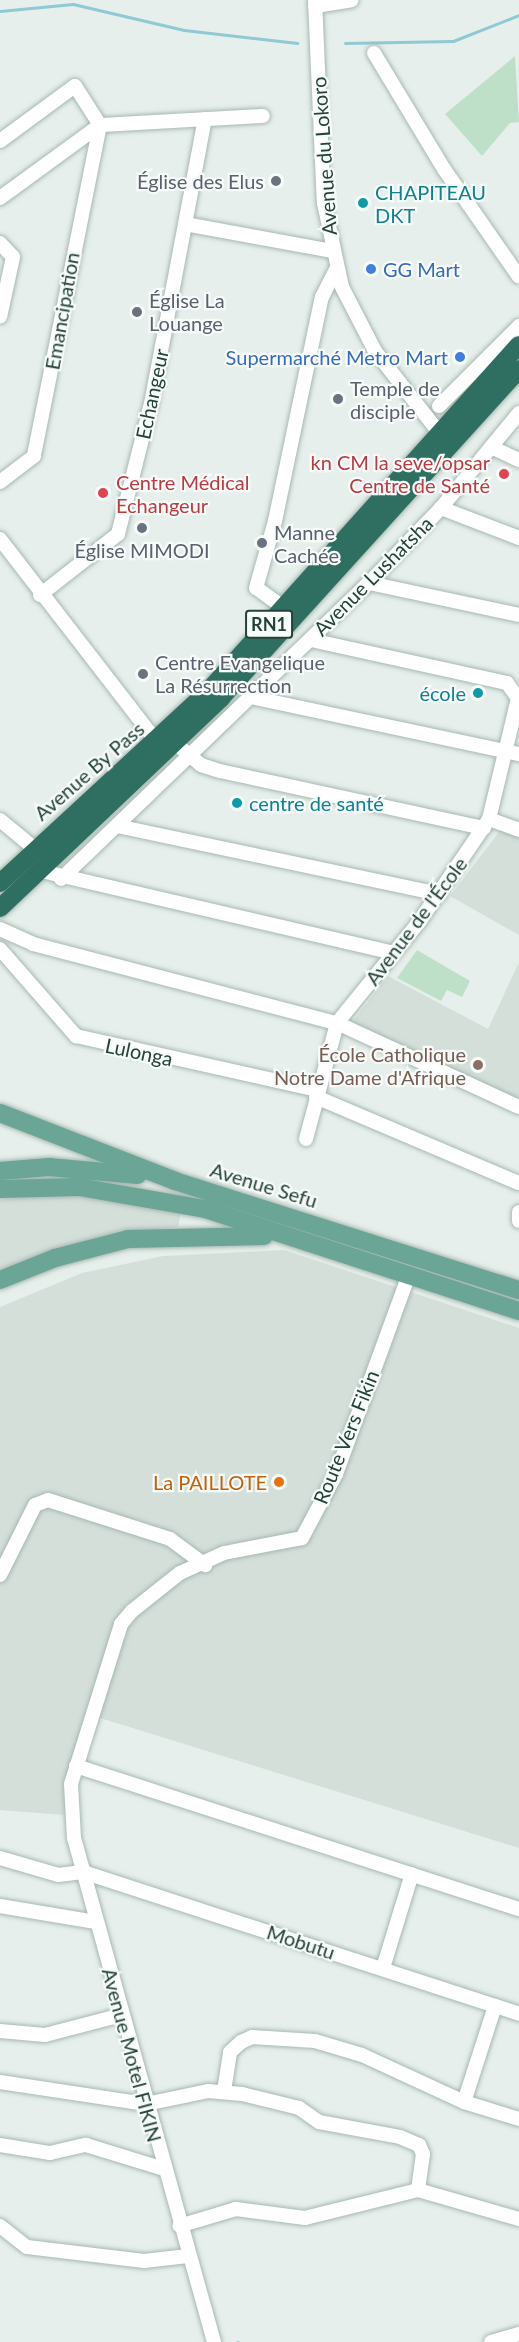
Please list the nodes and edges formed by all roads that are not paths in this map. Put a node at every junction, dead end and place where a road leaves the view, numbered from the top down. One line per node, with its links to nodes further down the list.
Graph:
1 (352, 0): 2 (street)
2 (315, 3): 11 (street, Avenue du Lokoro)
3 (374, 53): 13 (street)
4 (263, 116): 5 (street)
5 (205, 119): 6 (street); 9 (street, Echangeur)
6 (100, 125): 7 (street); 8 (street); 25 (street, Emancipation)
7 (0, 141)
8 (0, 198)
9 (185, 224): 11 (street); 30 (street, Echangeur)
10 (0, 243): 14 (street)
11 (332, 251): 12 (street, Avenue du Lokoro)
12 (337, 268): 18 (street, Avenue du Lokoro); 31 (street)
13 (519, 277)
14 (0, 317)
15 (519, 326): 19 (street)
16 (519, 345): 21 (highway, Avenue By Pass / RN1)
17 (519, 369): 21 (highway, Avenue By Pass / RN1)
18 (414, 395): 19 (street, Avenue du Lokoro); 22 (street, Avenue du Lokoro)
19 (439, 406): 21 (street, Avenue du Lokoro)
20 (519, 413): 23 (street, Avenue Lushatsha)
21 (463, 419): 22 (highway, Avenue By Pass / RN1)
22 (445, 439): 31 (highway, Avenue By Pass / RN1); 36 (highway, Avenue By Pass / RN1)
23 (491, 447): 24 (street); 26 (street, Avenue Lushatsha)
24 (519, 460)
25 (0, 482)
26 (441, 508): 27 (street); 29 (street, Avenue Lushatsha)
27 (519, 538)
28 (0, 539): 30 (street)
29 (369, 583): 32 (street); 33 (street, Avenue Lushatsha)
30 (40, 595): 36 (street)
31 (284, 608): 36 (highway, Avenue By Pass / RN1)
32 (519, 615)
33 (311, 640): 34 (street, Avenue Lushatsha); 35 (street)
34 (255, 698): 37 (street); 39 (street, Avenue Lushatsha)
35 (518, 698): 37 (street, Avenue de l'École)
36 (166, 746): 39 (street); 44 (highway, Avenue By Pass / RN1); 45 (highway, Avenue By Pass / RN1)
37 (505, 751): 38 (street); 41 (street, Avenue de l'École)
38 (519, 754)
39 (190, 758): 41 (street); 42 (street, Avenue Lushatsha)
40 (0, 820): 44 (street)
41 (487, 823): 43 (street); 47 (street, Avenue de l'École)
42 (117, 826): 46 (street, Avenue Lushatsha); 47 (street)
43 (519, 830)
44 (34, 848): 48 (highway, Avenue By Pass / RN1)
45 (37, 870): 46 (street); 48 (highway, Avenue By Pass / RN1)
46 (61, 879): 51 (street)
47 (440, 894): 51 (street, Avenue de l'École)
48 (2, 897)
49 (0, 929): 52 (street)
50 (0, 949): 53 (street, Lulonga)
51 (395, 953): 52 (street, Avenue de l'École)
52 (337, 1023): 53 (street, Avenue de l'École); 54 (street)
53 (316, 1093): 56 (street, Avenue de l'École); 59 (street, Lulonga)
54 (519, 1107)
55 (0, 1113): 58 (main road, Avenue Sefu)
56 (306, 1139)
57 (0, 1172): 58 (main road)
58 (175, 1181): 63 (main road, Avenue Sefu)
59 (519, 1183)
60 (0, 1189): 64 (main road)
61 (519, 1212): 62 (street)
62 (519, 1221)
63 (356, 1237): 65 (main road); 68 (main road, Avenue Sefu)
64 (297, 1239): 65 (main road); 67 (main road)
65 (349, 1256): 66 (main road)
66 (409, 1275): 69 (main road); 70 (street, Route Vers Fikin)
67 (0, 1280)
68 (519, 1290)
69 (519, 1311)
70 (205, 1564): 71 (street); 72 (street, Route Vers Fikin)
71 (0, 1575)
72 (121, 1624): 73 (street, Avenue Motel FIKIN)
73 (76, 1766): 75 (street, Avenue Motel FIKIN); 76 (street)
74 (0, 1858): 75 (street)
75 (83, 1872): 79 (street, Avenue Motel FIKIN); 80 (street, Mobutu)
76 (412, 1874): 78 (street); 80 (street)
77 (0, 1906): 79 (street)
78 (519, 1909)
79 (96, 1922): 83 (street, Avenue Motel FIKIN)
80 (383, 1968): 81 (street, Mobutu)
81 (495, 2006): 82 (street, Mobutu); 87 (street)
82 (519, 2014)
83 (122, 2015): 84 (street); 88 (street, Avenue Motel FIKIN)
84 (0, 2031)
85 (0, 2082): 88 (street)
86 (224, 2091): 87 (street); 88 (street); 92 (street)
87 (464, 2102): 89 (street)
88 (146, 2104): 91 (street, Avenue Motel FIKIN)
89 (519, 2119)
90 (1, 2142): 91 (street)
91 (164, 2169): 95 (street, Avenue Motel FIKIN)
92 (418, 2190): 93 (street); 95 (street)
93 (519, 2219)
94 (0, 2226): 96 (street)
95 (179, 2226): 96 (street, Avenue Motel FIKIN)
96 (189, 2256): 98 (street, Avenue Motel FIKIN)
97 (519, 2334): 99 (street)
98 (214, 2342)
99 (491, 2342)

